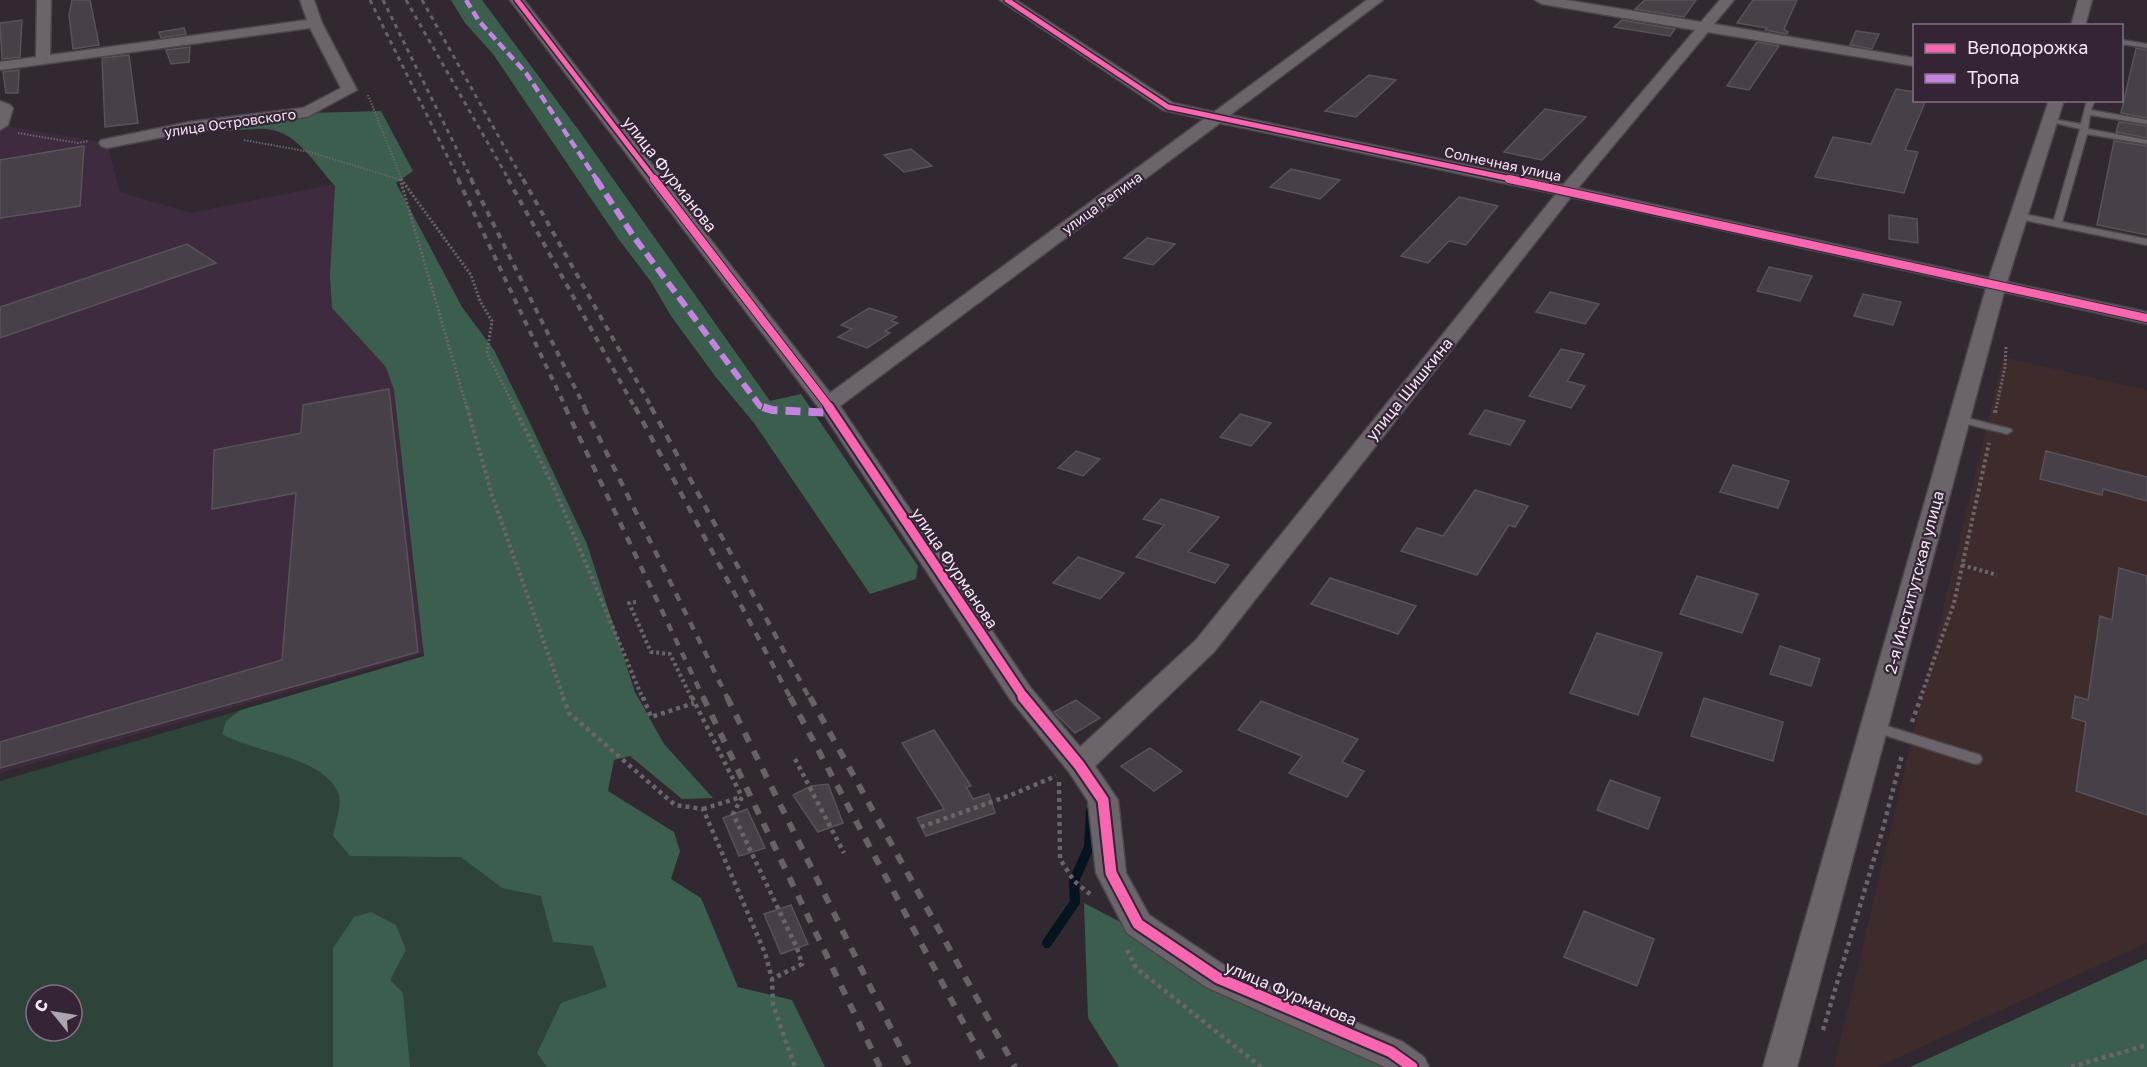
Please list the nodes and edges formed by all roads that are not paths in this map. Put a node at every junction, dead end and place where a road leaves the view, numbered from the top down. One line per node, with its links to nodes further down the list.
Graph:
1 (44, 0): 14 (street)
2 (307, 0): 9 (street)
3 (517, 0): 33 (street, улица Фурманова)
4 (1007, 0): 21 (street, Солнечная улица)
5 (1375, 0): 21 (street, улица Репина)
6 (1542, 0): 11 (street)
7 (1726, 0): 11 (street, улица Шишкина)
8 (2085, 0): 10 (street)
9 (315, 23): 14 (street); 26 (street, улица Островского)
10 (2079, 24)
11 (1703, 28): 15 (street); 27 (street, улица Шишкина)
12 (2123, 42): 13 (lane)
13 (2147, 46)
14 (43, 59): 16 (street)
15 (1913, 62)
16 (0, 66)
17 (2090, 102): 20 (lane)
18 (2, 107): 23 (street)
19 (2054, 111): 24 (lane); 28 (street, 2-я Институтская улица)
20 (2087, 112): 22 (lane); 24 (lane)
21 (1218, 118): 27 (street, Солнечная улица); 33 (street, улица Репина)
22 (2147, 122)
23 (6, 129)
24 (2084, 129): 25 (lane); 29 (lane)
25 (2147, 142)
26 (107, 143)
27 (1567, 191): 31 (street, Солнечная улица); 38 (street, улица Шишкина)
28 (2019, 216): 29 (lane); 31 (street, 2-я Институтская улица)
29 (2057, 224): 30 (lane)
30 (2147, 242)
31 (2008, 287): 32 (street, Солнечная улица); 34 (street, 2-я Институтская улица)
32 (2147, 318)
33 (827, 405): 38 (street, улица Фурманова)
34 (1959, 419): 35 (lane); 36 (street, 2-я Институтская улица)
35 (2007, 431)
36 (1874, 727): 37 (lane); 40 (street, 2-я Институтская улица)
37 (1976, 759)
38 (1079, 765): 39 (street, улица Фурманова)
39 (1412, 1067)
40 (1780, 1067)

